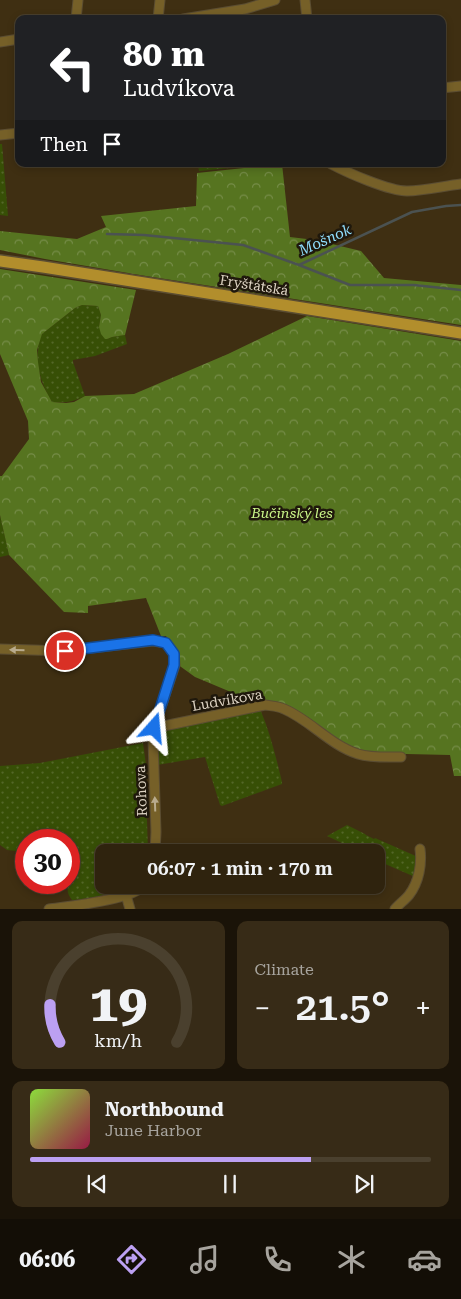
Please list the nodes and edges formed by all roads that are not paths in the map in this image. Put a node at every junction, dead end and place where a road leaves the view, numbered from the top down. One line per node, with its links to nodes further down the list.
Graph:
1 (78, 0): 5 (street)
2 (160, 0): 6 (street)
3 (275, 0): 7 (street)
4 (305, 0): 8 (street)
5 (76, 15)
6 (158, 15)
7 (208, 15)
8 (307, 15)
9 (15, 40): 10 (street)
10 (0, 42)
11 (461, 86): 12 (street)
12 (446, 88)
13 (15, 133): 14 (street)
14 (0, 135)
15 (337, 167): 16 (street)
16 (461, 184)
17 (0, 256): 19 (main road, Fryštátská)
18 (0, 261): 19 (main road, Fryštátská)
19 (43, 267): 20 (main road, Fryštátská)
20 (461, 333)
21 (0, 649): 22 (street, one-way to 21)
22 (154, 728): 23 (street, Ludvíkova); 24 (street, Rohova, one-way to 22)
23 (401, 757)
24 (155, 844)
25 (420, 849): 29 (street)
26 (126, 895): 27 (street); 28 (street)
27 (49, 909)
28 (130, 909)
29 (395, 909)

